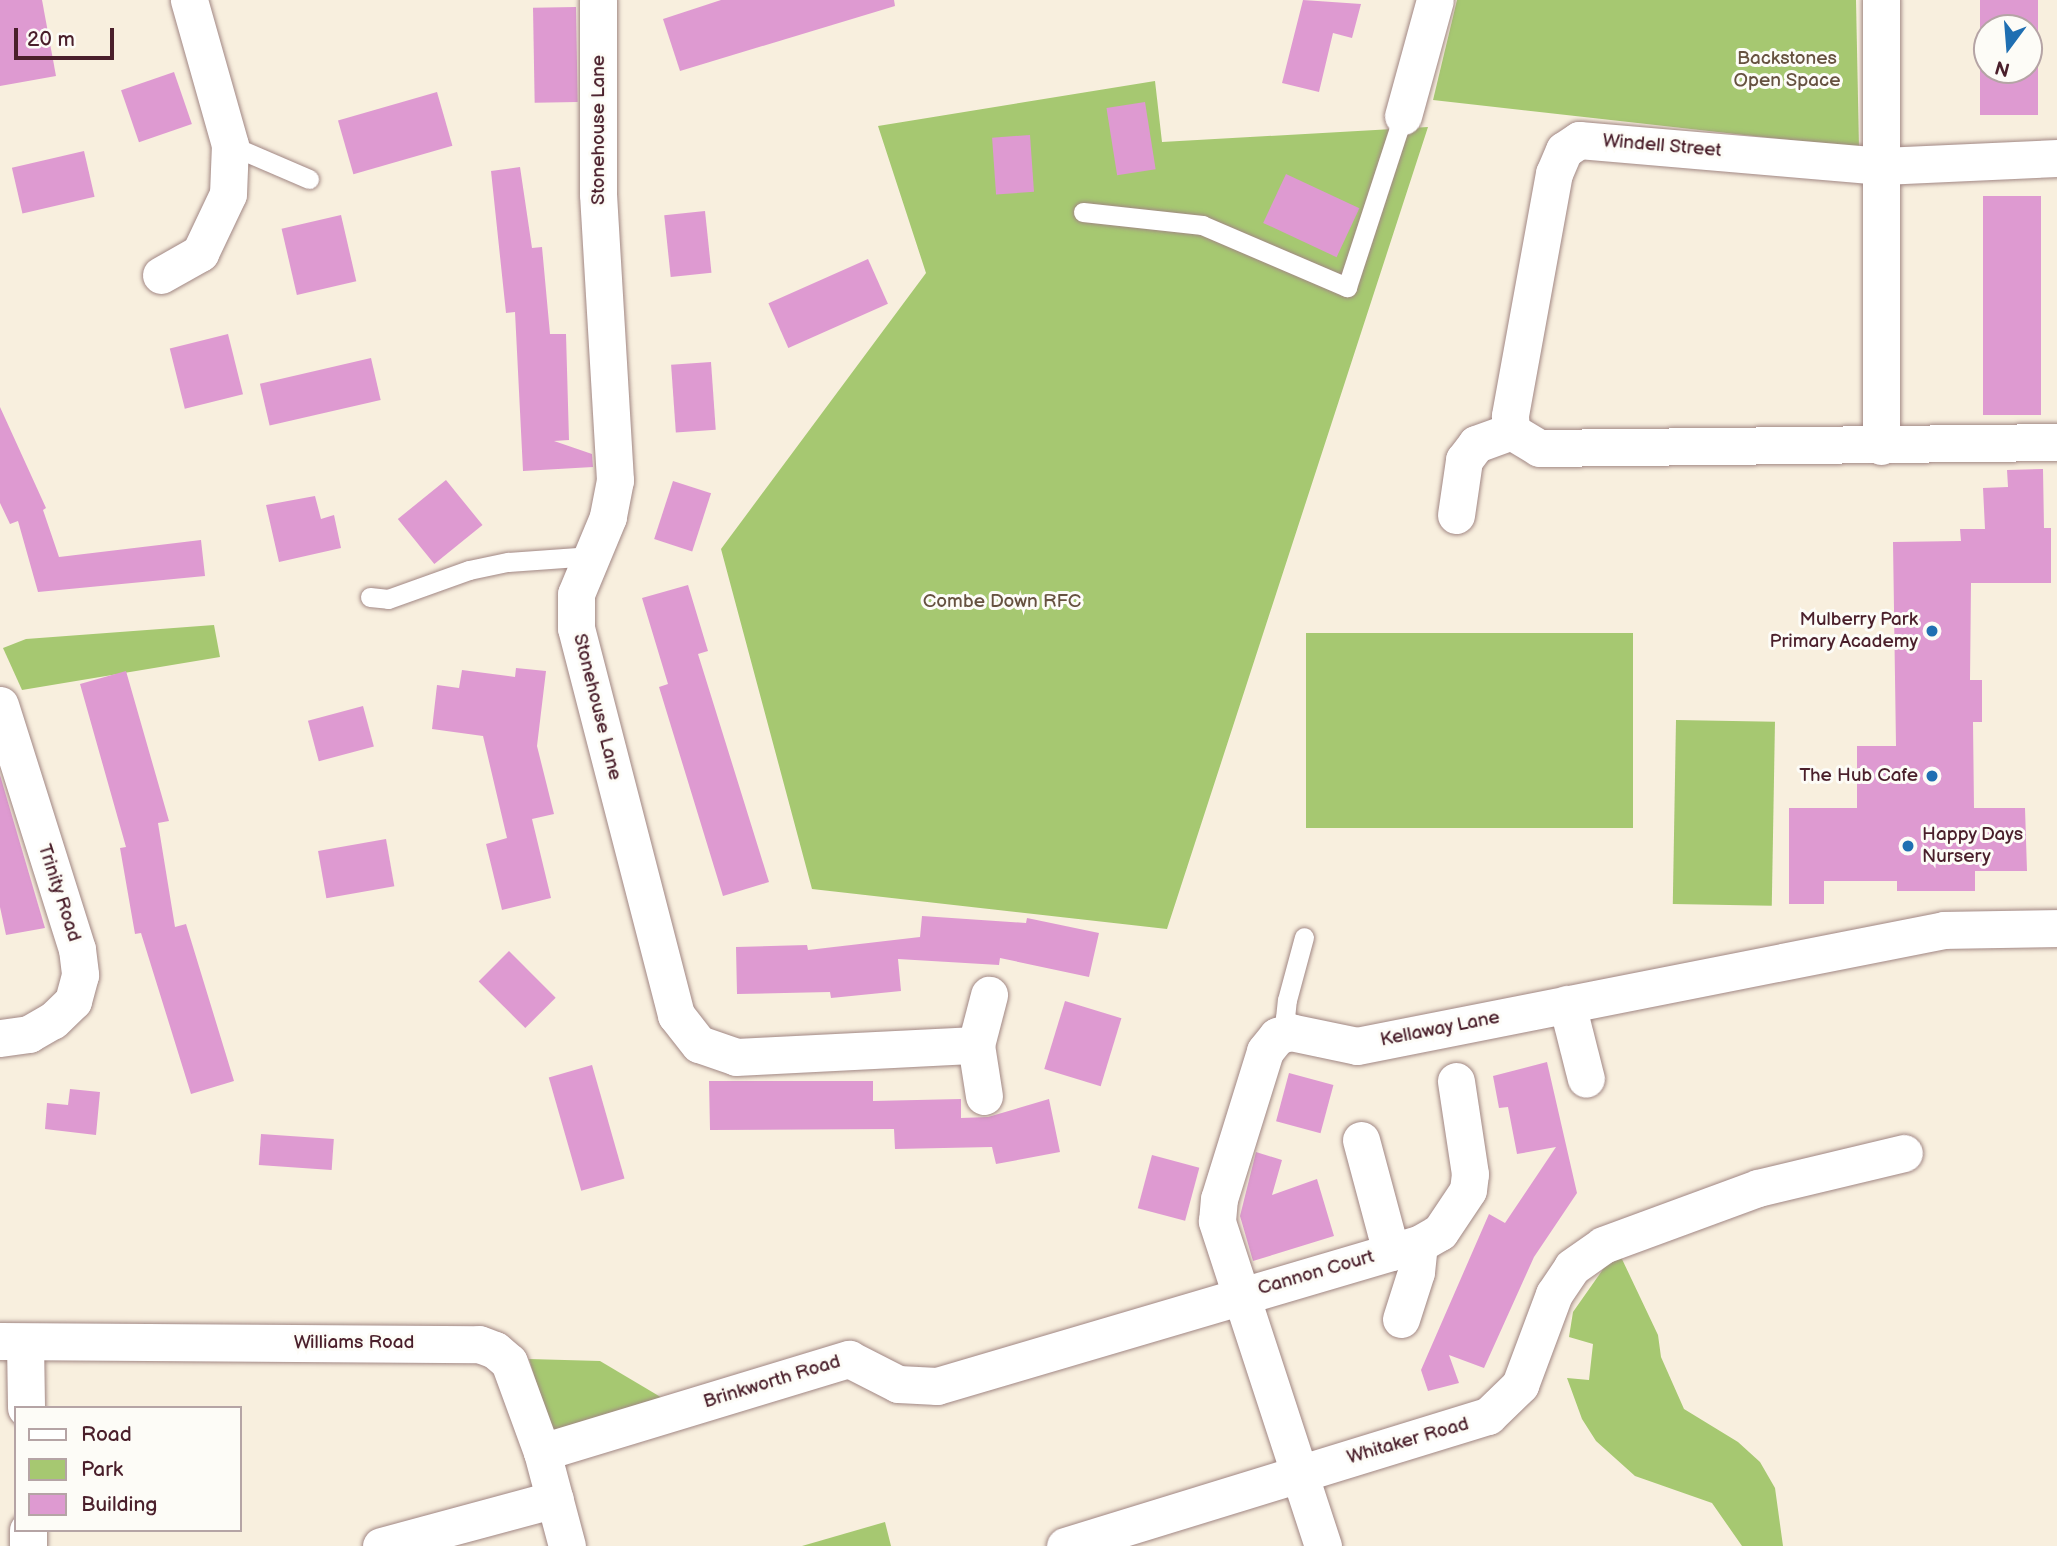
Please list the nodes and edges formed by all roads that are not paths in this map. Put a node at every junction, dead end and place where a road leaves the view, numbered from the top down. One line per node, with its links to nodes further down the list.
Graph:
1 (189, 0): 6 (street)
2 (598, 0): 16 (street, Stonehouse Lane)
3 (1435, 0): 5 (street)
4 (1881, 0): 8 (street)
5 (1403, 116): 10 (lane)
6 (230, 145): 9 (lane); 11 (street)
7 (2057, 158): 8 (street, Windell Street)
8 (1882, 166): 12 (street, Windell Street); 14 (street)
9 (309, 179)
10 (1083, 212)
11 (160, 275)
12 (1511, 431): 14 (street); 15 (street)
13 (2057, 442): 14 (street)
14 (1881, 446)
15 (1456, 515)
16 (592, 556): 17 (lane); 25 (street, Stonehouse Lane)
17 (370, 597)
18 (0, 705): 24 (street, Trinity Road)
19 (2057, 928): 22 (street, Kellaway Lane)
20 (1304, 936): 23 (lane)
21 (989, 995): 25 (street)
22 (1567, 1004): 23 (street, Kellaway Lane); 26 (street)
23 (1290, 1032): 32 (street)
24 (0, 1038)
25 (976, 1045): 28 (street)
26 (1586, 1079)
27 (1456, 1081): 31 (street, Cannon Court)
28 (984, 1096)
29 (1361, 1140): 31 (street, Cannon Court)
30 (1904, 1153): 37 (street, Whitaker Road)
31 (1405, 1248): 32 (street, Cannon Court); 33 (street, Cannon Court)
32 (1241, 1295): 36 (street, Brinkworth Road); 37 (street)
33 (1401, 1319)
34 (13, 1341): 35 (street); 36 (street, Williams Road)
35 (26, 1406)
36 (542, 1452): 38 (street, Williams Road)
37 (1299, 1471): 41 (street, Whitaker Road); 42 (street)
38 (555, 1499): 39 (street); 40 (street, Williams Road)
39 (381, 1546)
40 (567, 1546)
41 (1065, 1546)
42 (1322, 1546)

